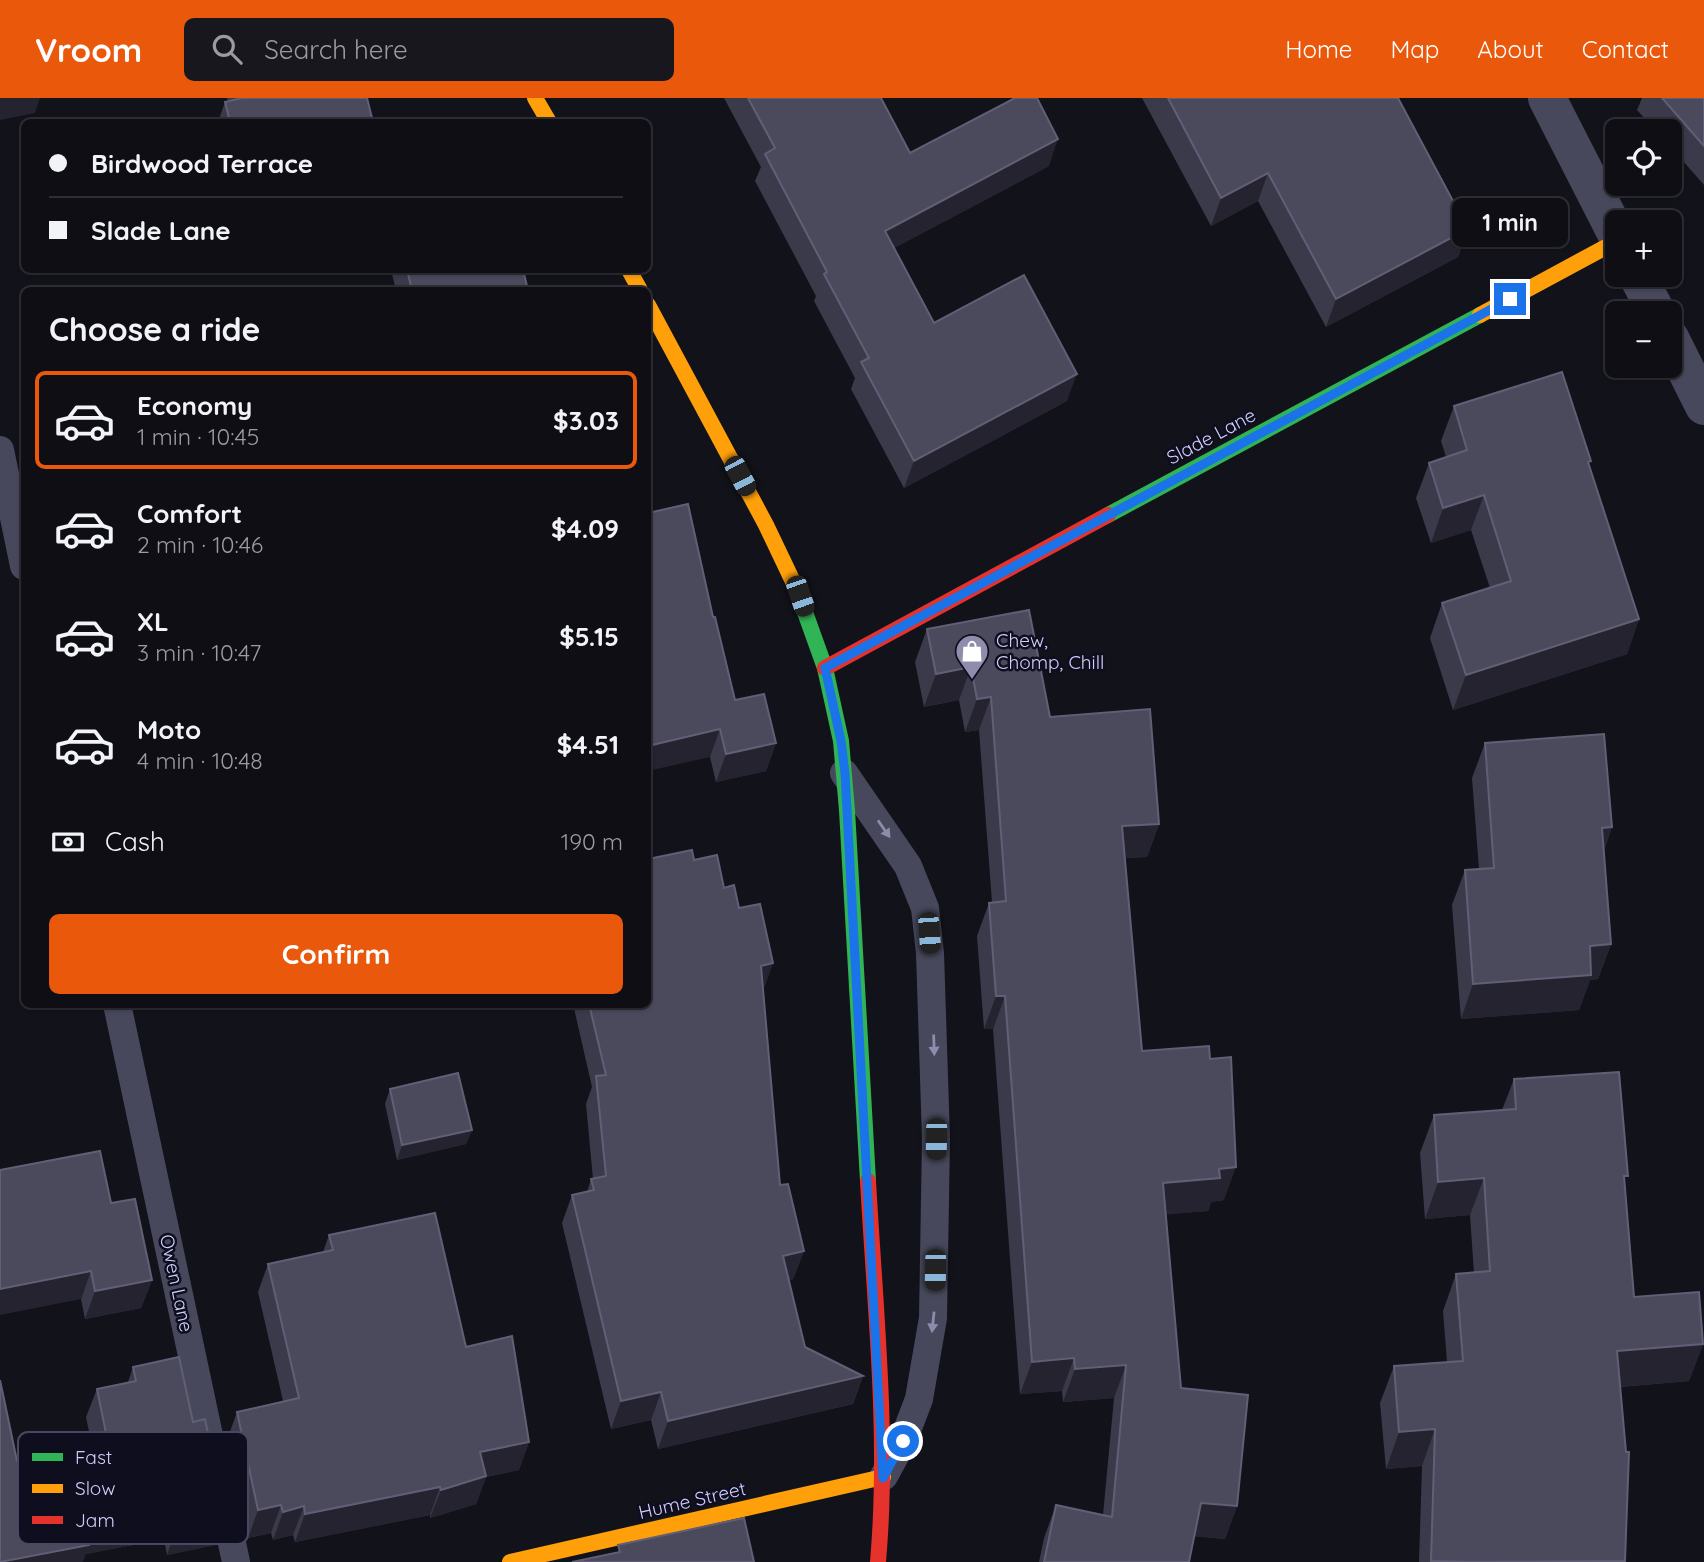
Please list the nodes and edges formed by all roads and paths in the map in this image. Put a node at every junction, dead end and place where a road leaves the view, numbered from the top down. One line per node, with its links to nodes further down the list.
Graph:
1 (535, 98): 3 (street)
2 (1547, 98): 4 (street)
3 (547, 119)
4 (1605, 212)
5 (1605, 248): 11 (street, Slade Lane)
6 (651, 311): 11 (street)
7 (1682, 362): 8 (street)
8 (1704, 406)
9 (0, 450): 10 (lane)
10 (21, 552)
11 (825, 668): 12 (street)
12 (845, 773): 15 (street); 15 (lane, one-way to 15)
13 (118, 1008): 14 (lane, Owen Lane)
14 (208, 1432)
15 (883, 1478): 18 (street, Hume Street); 19 (street)
16 (232, 1544): 17 (lane, Owen Lane)
17 (236, 1562)
18 (510, 1562)
19 (878, 1562)

